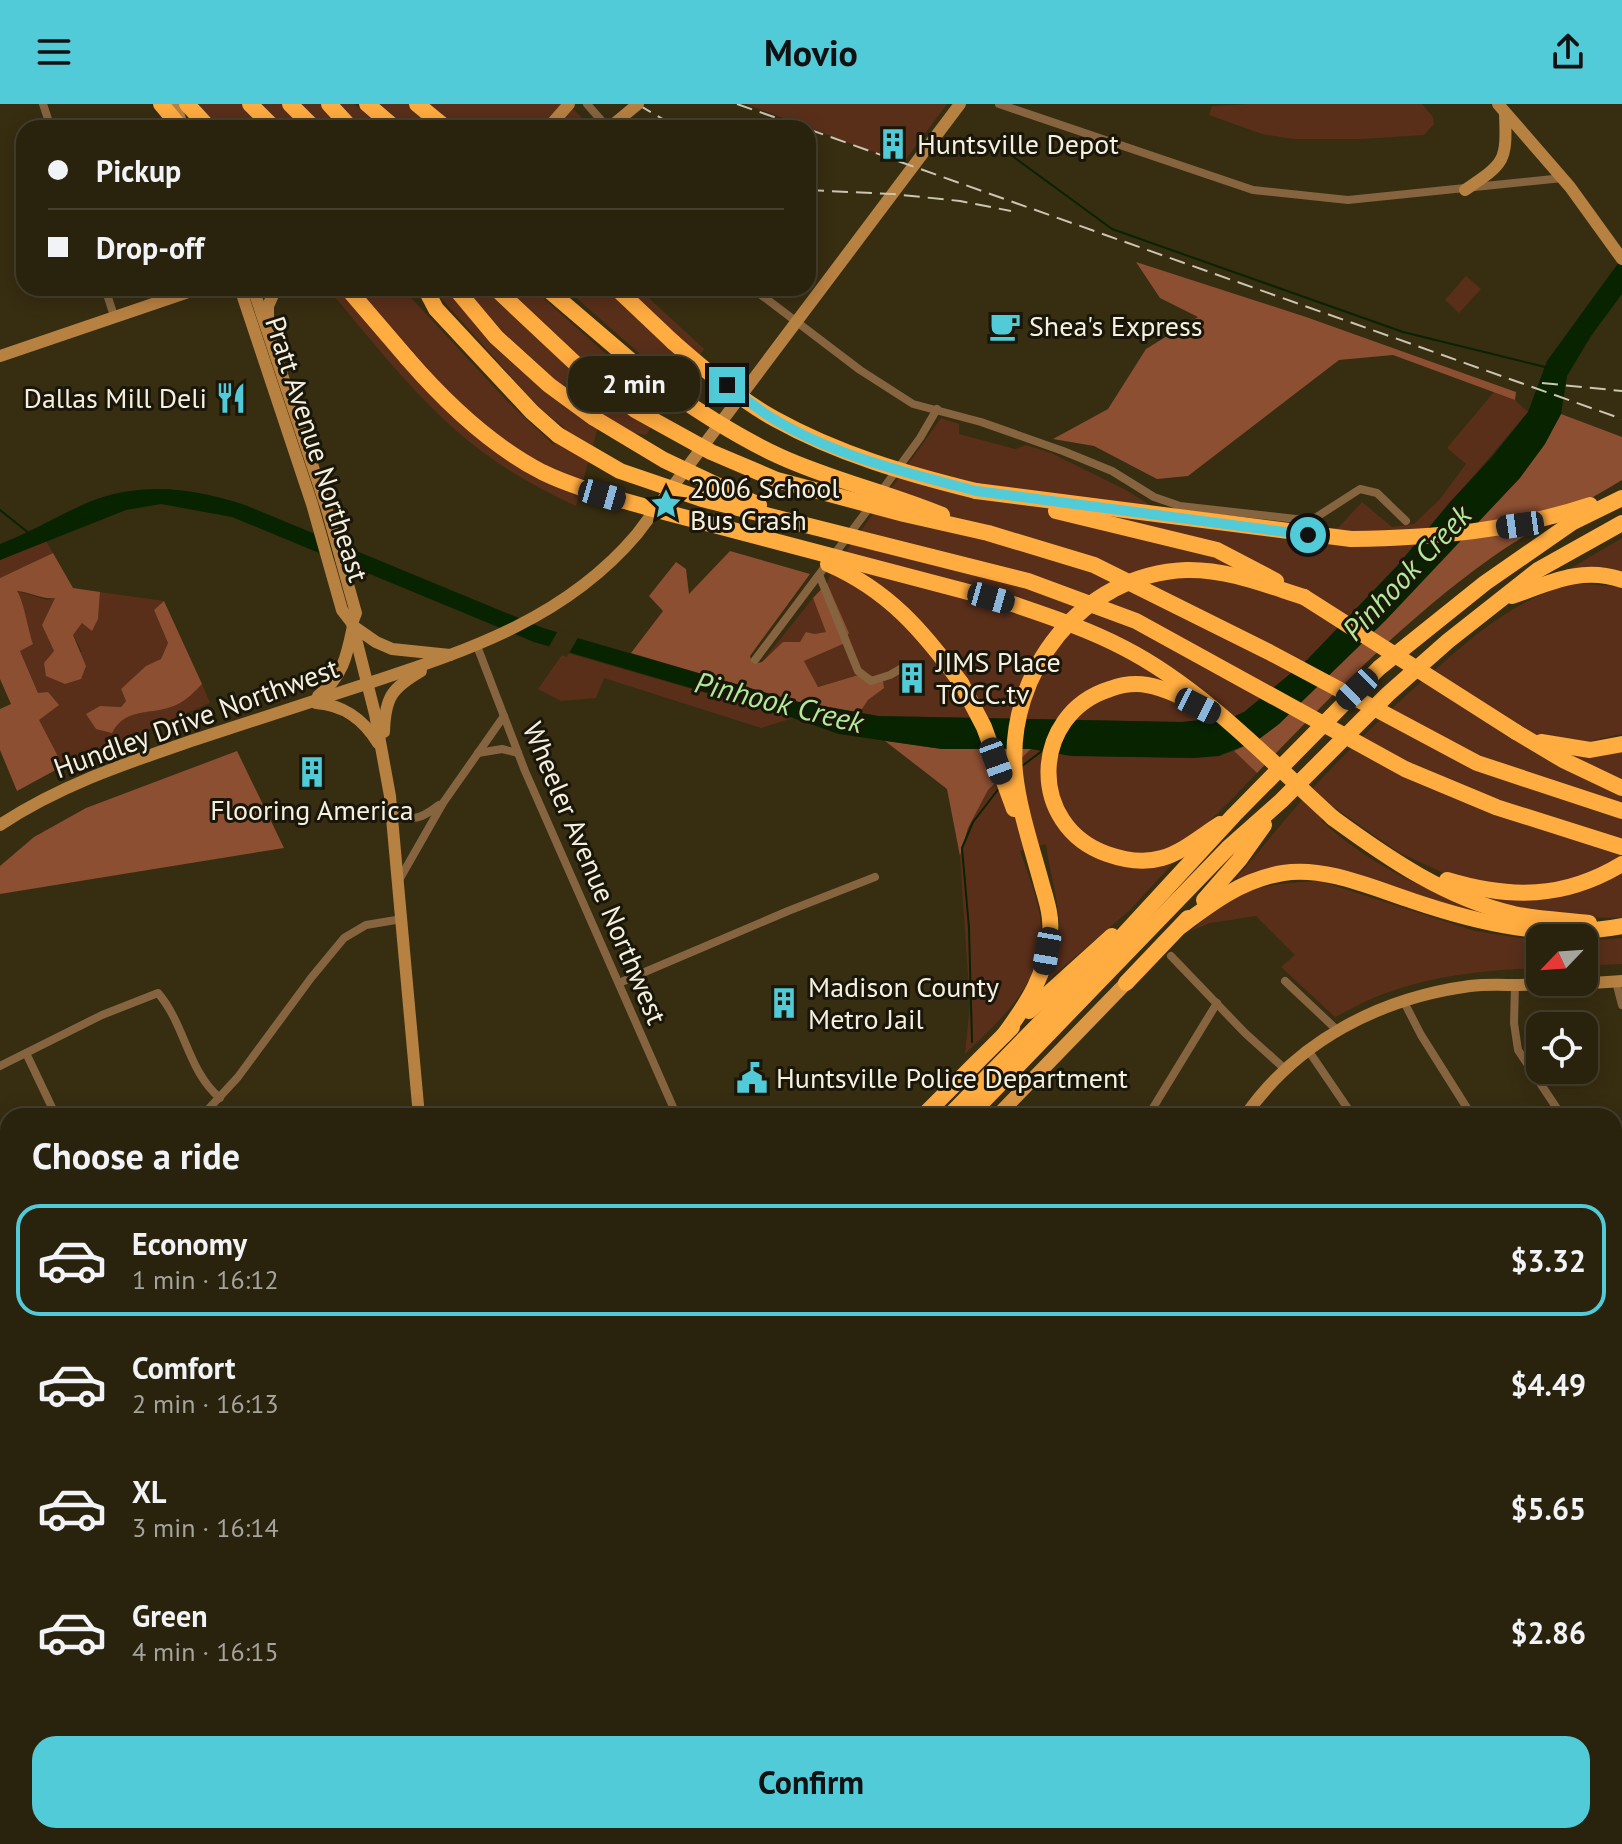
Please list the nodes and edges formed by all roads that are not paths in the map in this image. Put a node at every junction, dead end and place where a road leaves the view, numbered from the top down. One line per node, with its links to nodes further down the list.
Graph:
1 (161, 104): 15 (highway)
2 (189, 104): 16 (highway, bridge)
3 (250, 104): 17 (highway)
4 (290, 104): 18 (highway)
5 (329, 104): 19 (highway)
6 (367, 104): 20 (highway)
7 (417, 104): 21 (highway)
8 (569, 104): 22 (main road)
9 (587, 104): 23 (street)
10 (638, 104): 24 (main road, bridge)
11 (960, 104): 41 (main road)
12 (999, 104): 13 (street)
13 (1018, 107): 26 (street)
14 (1502, 109): 25 (main road); 26 (main road)
15 (175, 120)
16 (202, 120)
17 (266, 120)
18 (306, 120)
19 (344, 120)
20 (386, 120)
21 (436, 120)
22 (555, 120)
23 (602, 120)
24 (619, 120)
25 (1563, 178): 26 (street); 27 (main road)
26 (1465, 190)
27 (1619, 255)
28 (108, 296): 44 (street)
29 (169, 296): 44 (main road)
30 (243, 296): 60 (main road, Pratt Avenue Northeast)
31 (256, 296): 46 (main road, Pratt Avenue Northeast)
32 (272, 296): 46 (main road)
33 (354, 296): 55 (highway, bridge)
34 (421, 296): 43 (highway)
35 (429, 296): 43 (highway)
36 (462, 296): 53 (highway, bridge)
37 (504, 296): 54 (highway, bridge)
38 (555, 296): 54 (highway, bridge)
39 (625, 296): 49 (highway, bridge)
40 (763, 296): 45 (street)
41 (816, 296)
42 (816, 296): 45 (main road)
43 (436, 309): 53 (highway, bridge)
44 (114, 316): 47 (main road)
45 (797, 321): 48 (street); 61 (main road)
46 (268, 332): 60 (main road, Pratt Avenue Northeast)
47 (0, 356)
48 (937, 409): 51 (street); 56 (street)
49 (976, 491): 50 (highway); 58 (highway)
50 (1622, 496): 79 (highway)
51 (1406, 521)
52 (1622, 523): 59 (highway)
53 (825, 528): 81 (highway, bridge)
54 (988, 533): 78 (highway, bridge)
55 (794, 548): 68 (highway, bridge); 82 (highway, bridge)
56 (820, 577): 63 (street); 64 (street)
57 (1622, 580): 59 (highway)
58 (1304, 597): 69 (highway, bridge); 82 (highway, bridge)
59 (1495, 602): 75 (highway)
60 (352, 624): 62 (main road); 65 (main road); 66 (main road)
61 (477, 646): 62 (main road); 67 (street, Wheeler Avenue Northwest)
62 (453, 655): 65 (main road, Hundley Drive Northwest); 71 (main road)
63 (755, 660)
64 (907, 665)
65 (368, 683): 66 (main road, Hundley Drive Northwest); 71 (main road)
66 (309, 702): 71 (main road); 80 (main road, Hundley Drive Northwest)
67 (504, 716): 72 (street); 73 (street, Wheeler Avenue Northwest)
68 (1221, 718): 79 (highway); 83 (highway, bridge)
69 (1516, 732): 70 (highway); 74 (highway)
70 (1622, 744)
71 (382, 750): 77 (main road)
72 (477, 753): 73 (street); 76 (street)
73 (518, 753): 94 (street, Wheeler Avenue Northwest)
74 (1622, 788)
75 (1281, 801): 89 (highway); 113 (highway)
76 (443, 803): 77 (street); 86 (street)
77 (391, 805): 86 (main road)
78 (1622, 811)
79 (1234, 815): 88 (highway)
80 (0, 825)
81 (1622, 847)
82 (1031, 850): 101 (highway)
83 (1386, 857): 84 (highway); 90 (highway)
84 (1622, 864)
85 (875, 877): 94 (street)
86 (399, 881): 87 (main road)
87 (402, 919): 106 (street); 109 (main road)
88 (1134, 922): 101 (highway); 112 (highway)
89 (1181, 926): 90 (highway); 95 (highway)
90 (1622, 926)
91 (1171, 956): 98 (street)
92 (1285, 981): 100 (street)
93 (1619, 981): 96 (main road); 99 (street)
94 (619, 983): 110 (street, Wheeler Avenue Northwest)
95 (1126, 983): 114 (main road)
96 (1515, 985): 97 (main road); 119 (street)
97 (1402, 999): 100 (main road); 118 (street)
98 (1217, 1003): 105 (street); 115 (street)
99 (1622, 1005)
100 (1337, 1030): 102 (main road)
101 (1004, 1035): 111 (highway)
102 (1308, 1050): 105 (main road); 117 (street)
103 (26, 1053): 104 (street); 106 (street); 107 (street)
104 (0, 1066)
105 (1285, 1069): 116 (main road)
106 (220, 1098): 108 (street)
107 (52, 1108)
108 (210, 1108)
109 (418, 1108)
110 (674, 1108)
111 (931, 1108)
112 (957, 1108)
113 (977, 1108)
114 (1005, 1108)
115 (1153, 1108)
116 (1250, 1108)
117 (1348, 1108)
118 (1467, 1108)
119 (1557, 1108)

